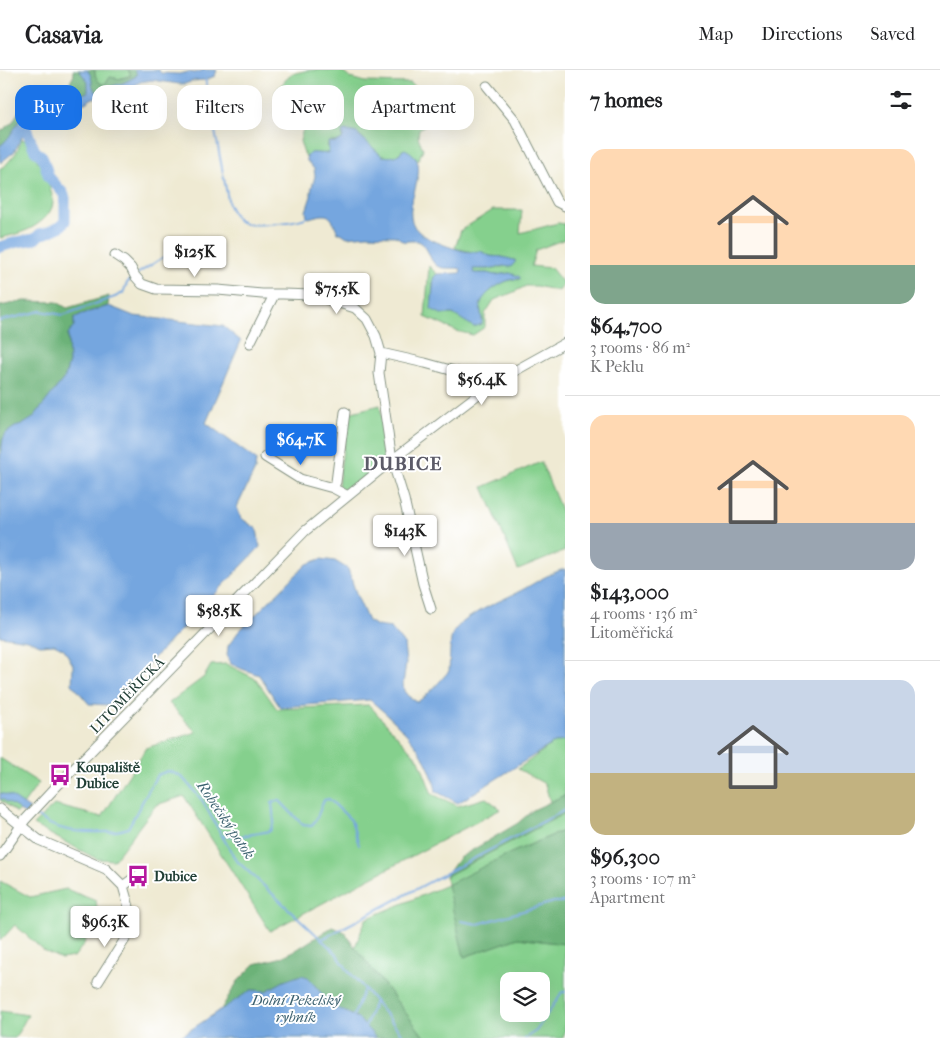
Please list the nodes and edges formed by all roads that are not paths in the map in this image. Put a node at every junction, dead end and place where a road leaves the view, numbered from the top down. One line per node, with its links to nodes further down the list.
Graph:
1 (487, 86): 2 (street)
2 (565, 206)
3 (115, 255): 4 (street)
4 (274, 295): 5 (street); 7 (street)
5 (250, 342)
6 (565, 343): 8 (street, LITOMĚŘICKÁ)
7 (382, 352): 8 (street); 11 (street)
8 (493, 383): 11 (street, LITOMĚŘICKÁ)
9 (345, 412): 12 (street)
10 (265, 457): 12 (street)
11 (392, 460): 13 (street, LITOMĚŘICKÁ); 14 (street)
12 (333, 488): 13 (street)
13 (348, 496): 16 (street, LITOMĚŘICKÁ)
14 (431, 609)
15 (0, 809): 16 (street)
16 (23, 823): 17 (street, LITOMĚŘICKÁ); 19 (street)
17 (0, 856)
18 (140, 873): 19 (street)
19 (123, 886): 20 (street)
20 (98, 982)

